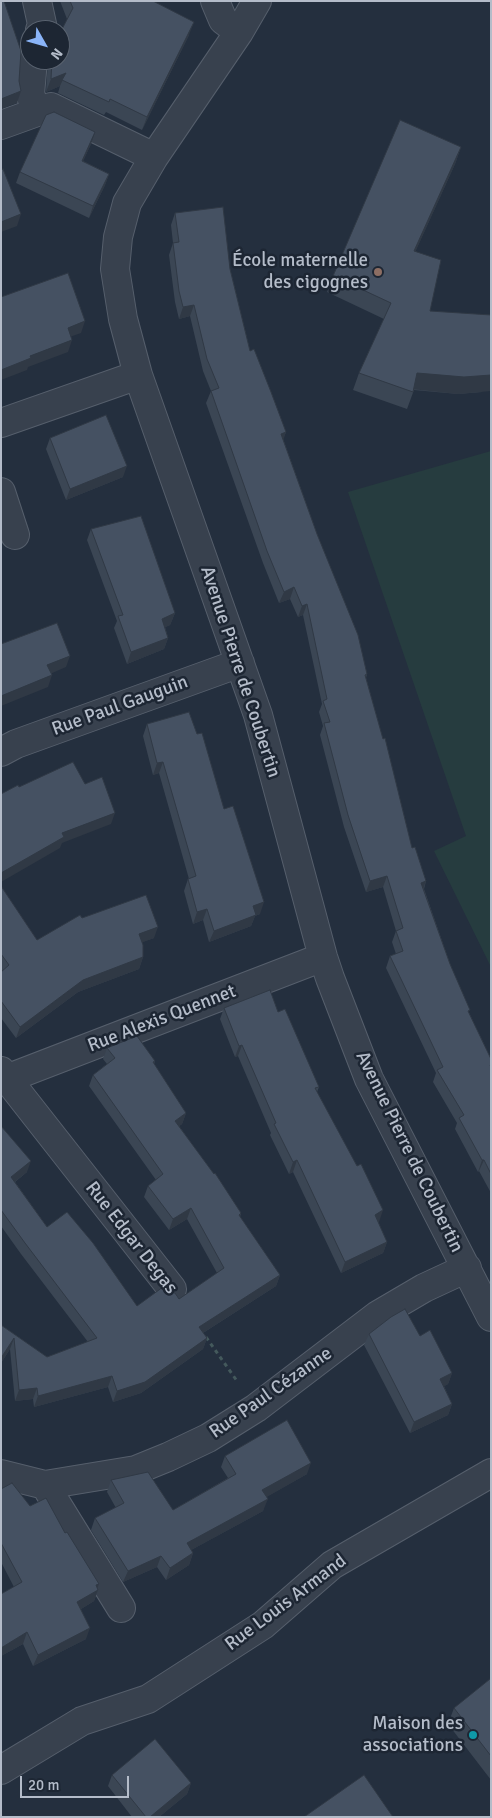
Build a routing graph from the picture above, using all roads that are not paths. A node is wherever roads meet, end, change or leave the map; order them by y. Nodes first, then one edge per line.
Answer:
1 (37, 1) edge
2 (215, 1) edge
3 (257, 1) edge
4 (41, 20) edge
5 (239, 32) junction
6 (32, 70) edge
7 (37, 112) junction
8 (1, 125) edge
9 (154, 157) junction
10 (138, 375) junction
11 (1, 423) edge
12 (1, 492) edge
13 (15, 535) dead end
14 (240, 663) junction
15 (1, 752) edge
16 (323, 957) junction
17 (3, 1077) edge
18 (467, 1268) junction
19 (172, 1289) dead end
20 (491, 1317) edge
21 (491, 1473) edge
22 (1, 1474) edge
23 (45, 1485) junction
24 (122, 1608) dead end
25 (1, 1770) edge

1 - 4 street
2 - 5 street
3 - 5 street, Avenue Pierre de Coubertin
5 - 9 street, Avenue Pierre de Coubertin
6 - 7 street
7 - 8 street
7 - 9 street
9 - 10 street, Avenue Pierre de Coubertin
10 - 11 street
10 - 14 street, Avenue Pierre de Coubertin
12 - 13 street
14 - 15 street, Rue Paul Gauguin
14 - 16 street, Avenue Pierre de Coubertin
16 - 17 street, Rue Alexis Quennet
16 - 18 street, Avenue Pierre de Coubertin
17 - 19 street, Rue Edgar Degas
18 - 20 street, Avenue Pierre de Coubertin
18 - 23 street, Rue Paul Cézanne
21 - 25 street, Rue Louis Armand
22 - 23 street, Rue Paul Cézanne
23 - 24 street

